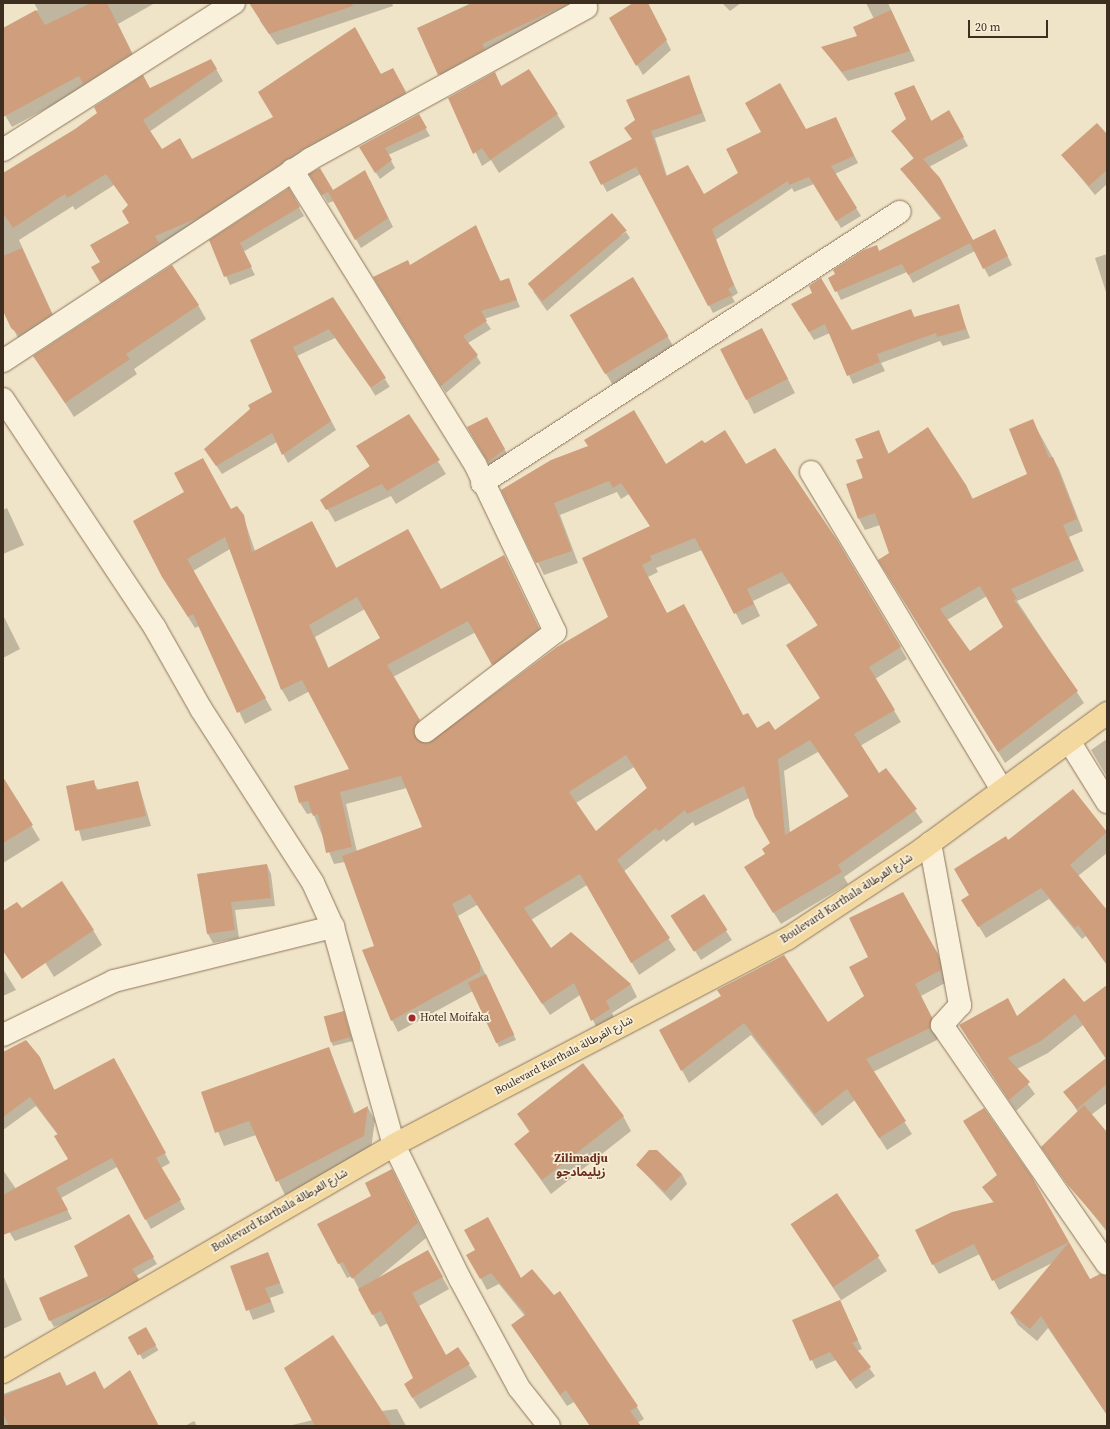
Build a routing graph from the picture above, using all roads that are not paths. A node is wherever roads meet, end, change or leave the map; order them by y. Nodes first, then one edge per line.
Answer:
1 (234, 3) edge
2 (586, 8) dead end
3 (3, 150) edge
4 (292, 170) junction
5 (900, 212) dead end
6 (3, 361) edge
7 (3, 399) edge
8 (810, 472) dead end
9 (482, 483) junction
10 (1107, 713) edge
11 (426, 731) dead end
12 (1069, 741) junction
13 (1002, 790) junction
14 (1107, 802) edge
15 (930, 843) junction
16 (333, 927) junction
17 (3, 1035) edge
18 (394, 1145) junction
19 (1107, 1264) edge
20 (3, 1372) edge
21 (549, 1426) edge

1 - 3 street
2 - 4 street
4 - 6 street
4 - 9 street
5 - 9 street
7 - 16 street
8 - 13 street
9 - 11 street
10 - 12 main road, Boulevard Karthala شارع القرطالة
12 - 13 main road, Boulevard Karthala شارع القرطالة
12 - 14 street
13 - 15 main road, Boulevard Karthala شارع القرطالة
15 - 18 main road, Boulevard Karthala شارع القرطالة
15 - 19 street
16 - 17 street
16 - 18 street
18 - 20 main road, Boulevard Karthala شارع القرطالة
18 - 21 street

